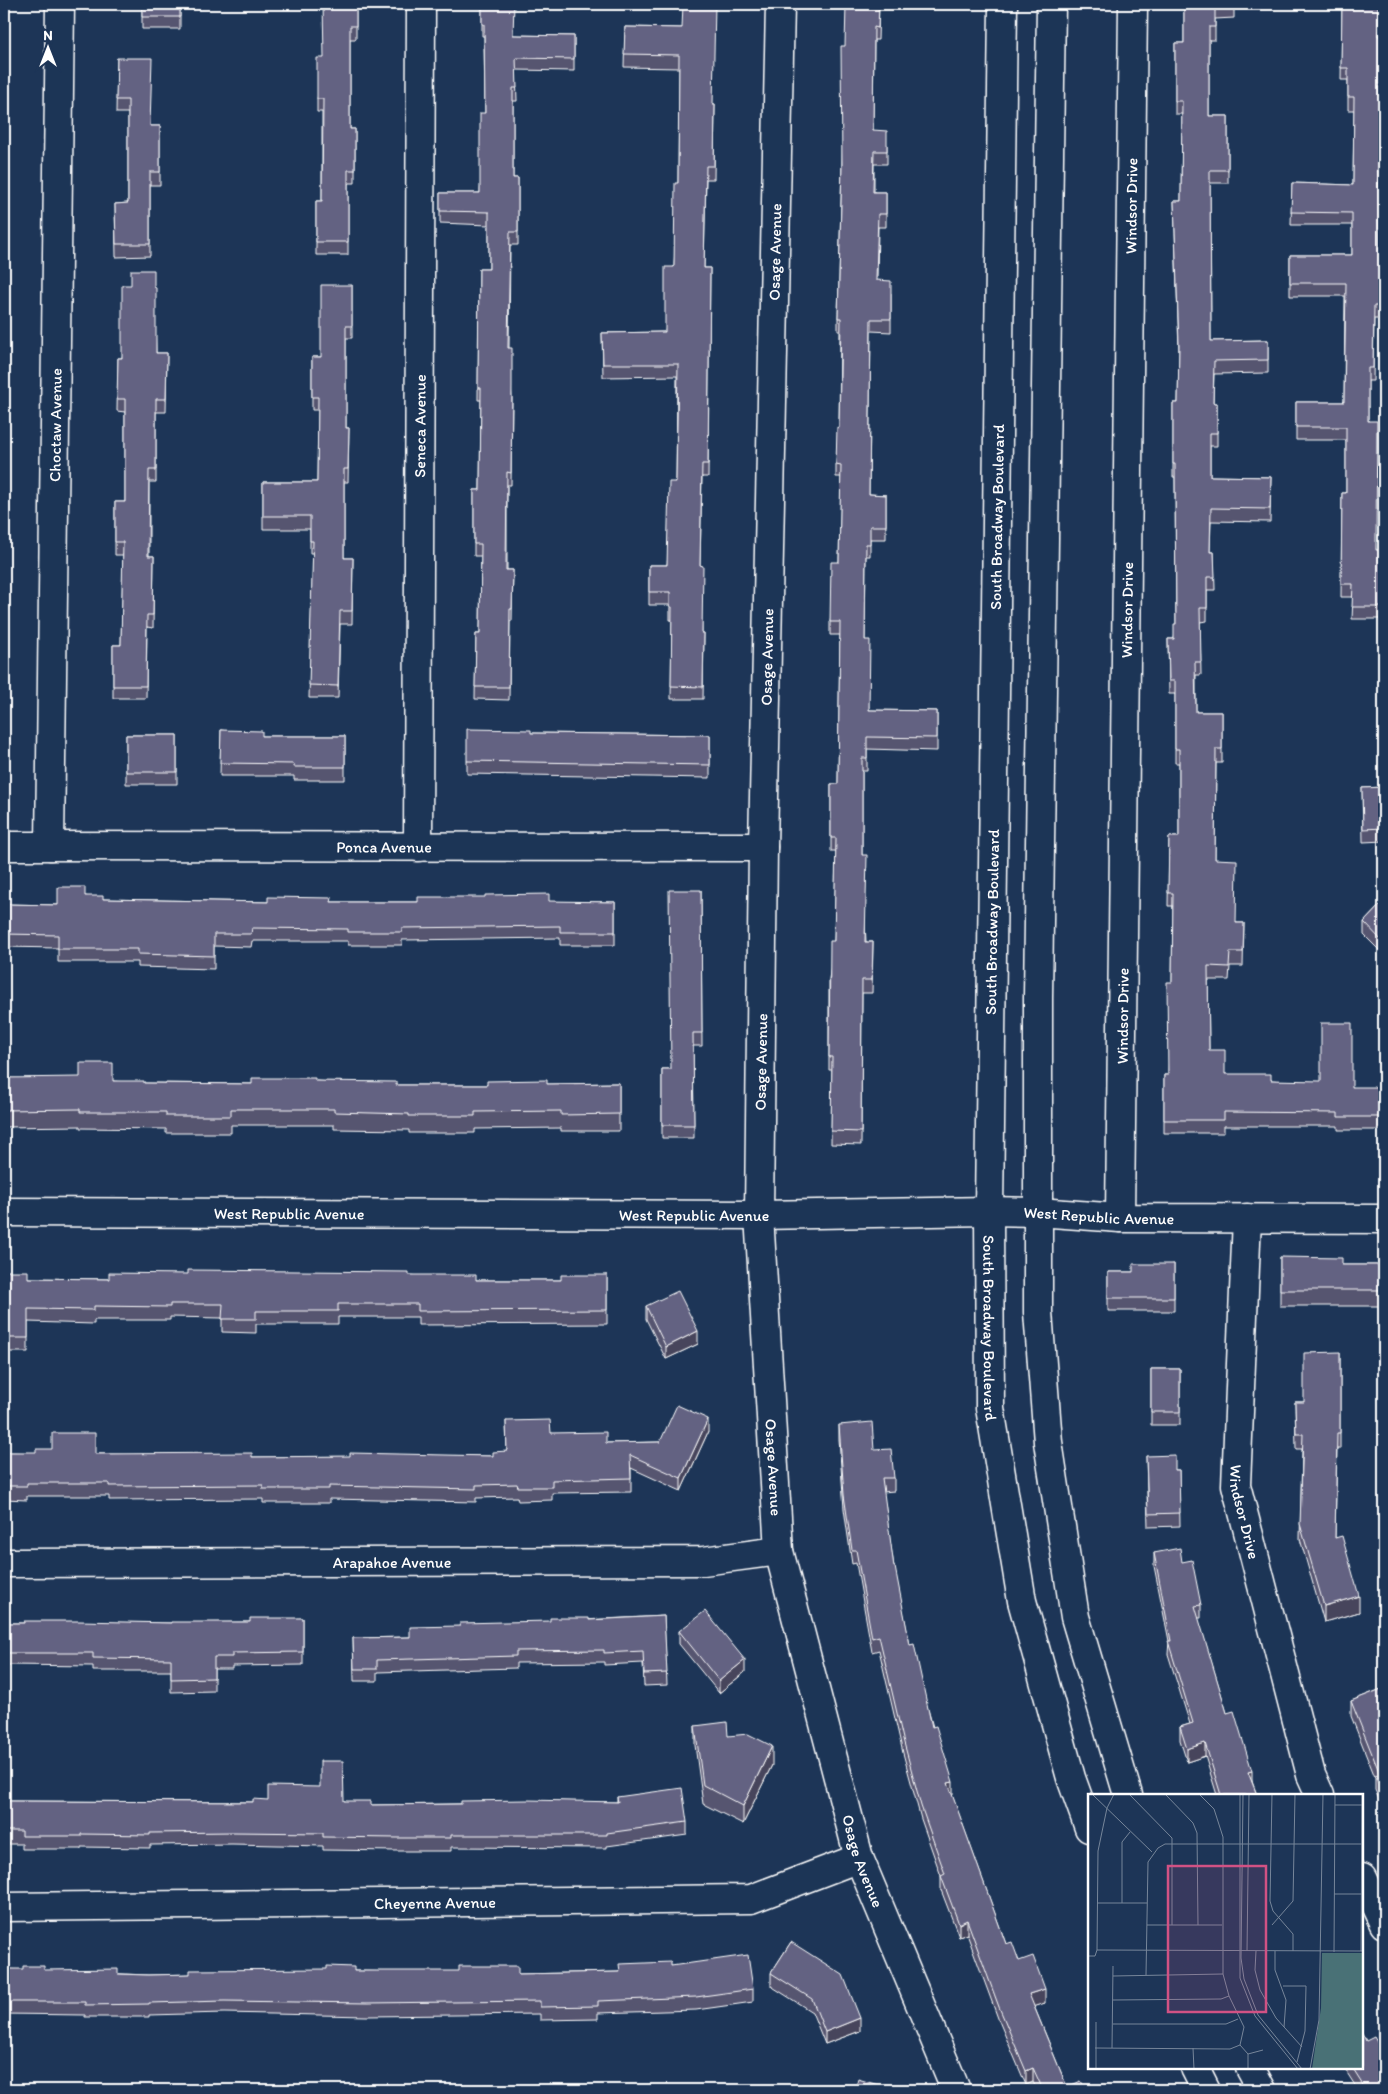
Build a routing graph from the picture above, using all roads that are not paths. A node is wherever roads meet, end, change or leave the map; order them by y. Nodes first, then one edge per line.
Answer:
1 (60, 4) edge
2 (421, 4) edge
3 (780, 4) edge
4 (1003, 4) edge
5 (1051, 4) edge
6 (1133, 4) edge
7 (4, 846) edge
8 (50, 846) junction
9 (418, 847) junction
10 (763, 847) junction
11 (989, 1211) junction
12 (4, 1212) edge
13 (1038, 1212) junction
14 (759, 1215) junction
15 (1120, 1218) junction
16 (1247, 1218) junction
17 (1384, 1219) edge
18 (779, 1551) junction
19 (4, 1563) edge
20 (1128, 1794) edge
21 (1320, 1794) edge
22 (1088, 1825) edge
23 (859, 1858) junction
24 (1363, 1880) edge
25 (4, 1907) edge
26 (1384, 1924) edge
27 (1195, 2069) edge
28 (1251, 2069) edge
29 (956, 2090) edge
30 (1206, 2090) edge
31 (1262, 2090) edge

1 - 8 street, Choctaw Avenue
2 - 9 street, Seneca Avenue
3 - 10 street, Osage Avenue
4 - 11 street, South Broadway Boulevard
5 - 13 street
6 - 15 street, Windsor Drive
7 - 8 street, Ponca Avenue
8 - 9 street, Ponca Avenue
9 - 10 street, Ponca Avenue
10 - 14 street, Osage Avenue
11 - 13 street, West Republic Avenue
11 - 14 street, West Republic Avenue
11 - 22 street, South Broadway Boulevard
12 - 14 street, West Republic Avenue
13 - 15 street, West Republic Avenue
13 - 20 street
14 - 18 street, Osage Avenue
15 - 16 street, West Republic Avenue
16 - 17 street, West Republic Avenue
16 - 21 street, Windsor Drive
18 - 19 street, Arapahoe Avenue
18 - 23 street, Osage Avenue
23 - 25 street, Cheyenne Avenue
23 - 29 street, Osage Avenue
24 - 26 street
27 - 30 street
28 - 31 street

